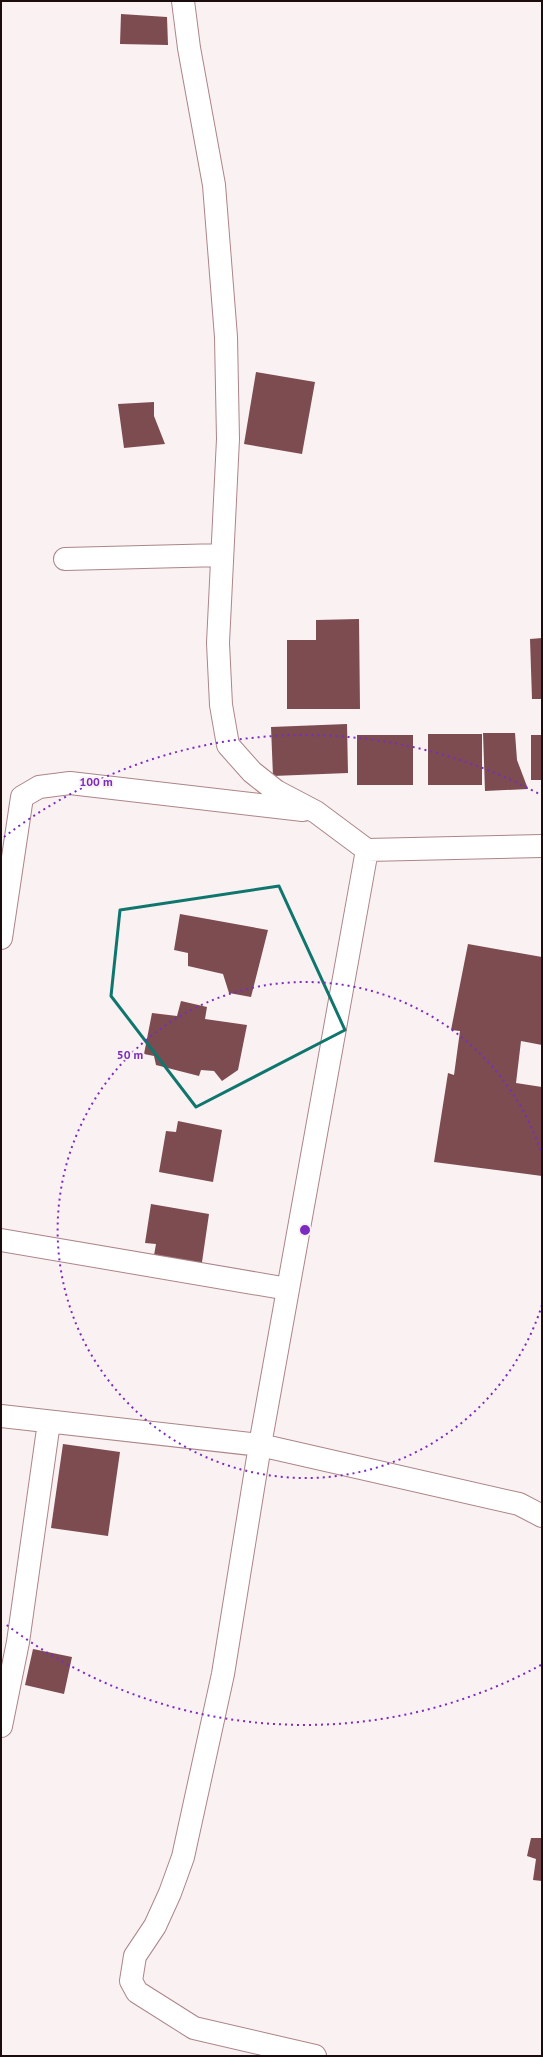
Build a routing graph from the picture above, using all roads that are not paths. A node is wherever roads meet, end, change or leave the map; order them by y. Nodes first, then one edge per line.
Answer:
1 (183, 1) edge
2 (222, 555) junction
3 (65, 559) dead end
4 (316, 812) junction
5 (542, 846) edge
6 (367, 850) junction
7 (1, 938) edge
8 (1, 1240) edge
9 (288, 1289) junction
10 (1, 1416) edge
11 (48, 1422) junction
12 (260, 1445) junction
13 (542, 1516) edge
14 (1, 1726) edge
15 (315, 2056) edge

1 - 2 street
2 - 3 street
2 - 4 street
4 - 6 street
4 - 7 street
5 - 6 street
6 - 9 street
8 - 9 street
9 - 12 street
10 - 11 street
11 - 12 street
11 - 14 street
12 - 13 street
12 - 15 street

